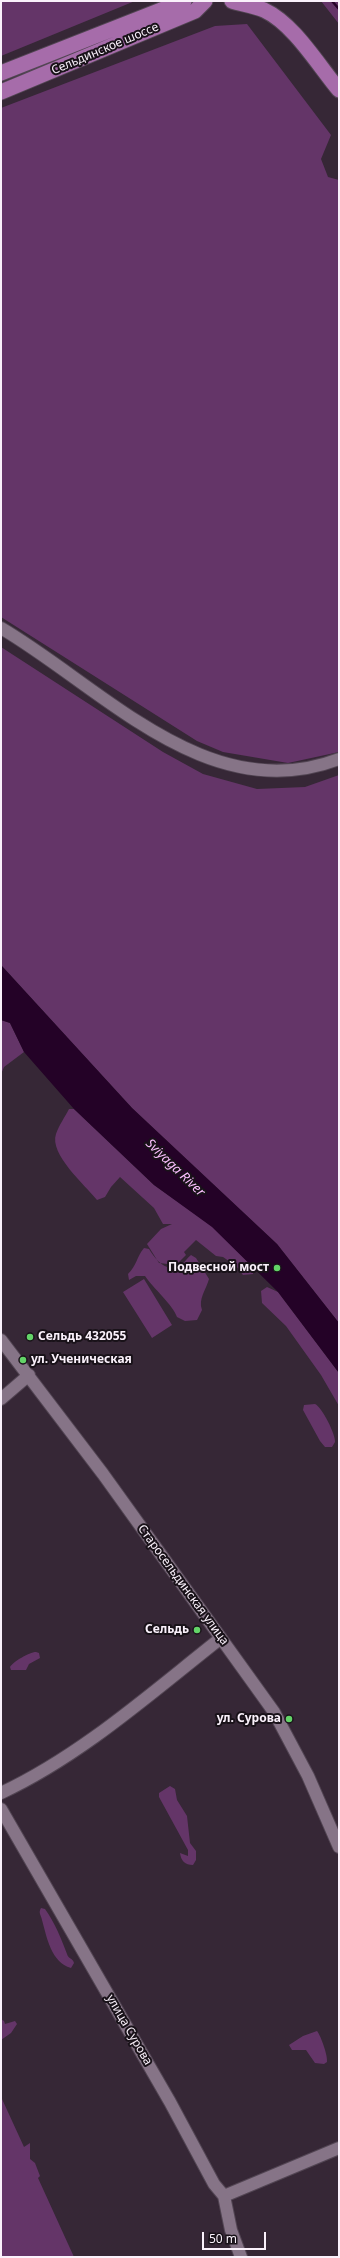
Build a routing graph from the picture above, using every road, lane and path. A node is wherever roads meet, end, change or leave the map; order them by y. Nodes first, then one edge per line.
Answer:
1 (184, 1) edge
2 (202, 1) edge
3 (205, 1) edge
4 (215, 1) edge
5 (232, 1) edge
6 (1, 73) edge
7 (339, 90) edge
8 (1, 92) edge
9 (1, 628) edge
10 (339, 759) edge
11 (1, 1340) edge
12 (28, 1375) junction
13 (1, 1399) edge
14 (221, 1638) junction
15 (1, 1793) edge
16 (1, 1810) edge
17 (339, 1847) edge
18 (339, 2148) edge
19 (224, 2196) junction
20 (241, 2257) edge

1 - 6 main road, Сельдинское шоссе
2 - 3 main road
3 - 4 main road
3 - 8 main road, Сельдинское шоссе
5 - 7 main road
9 - 10 street
11 - 12 street, Старосельдинская улица
12 - 13 street
12 - 14 street, Старосельдинская улица
14 - 15 street
14 - 17 street, Старосельдинская улица
16 - 19 street, улица Сурова
18 - 19 street
19 - 20 street, улица Сурова

